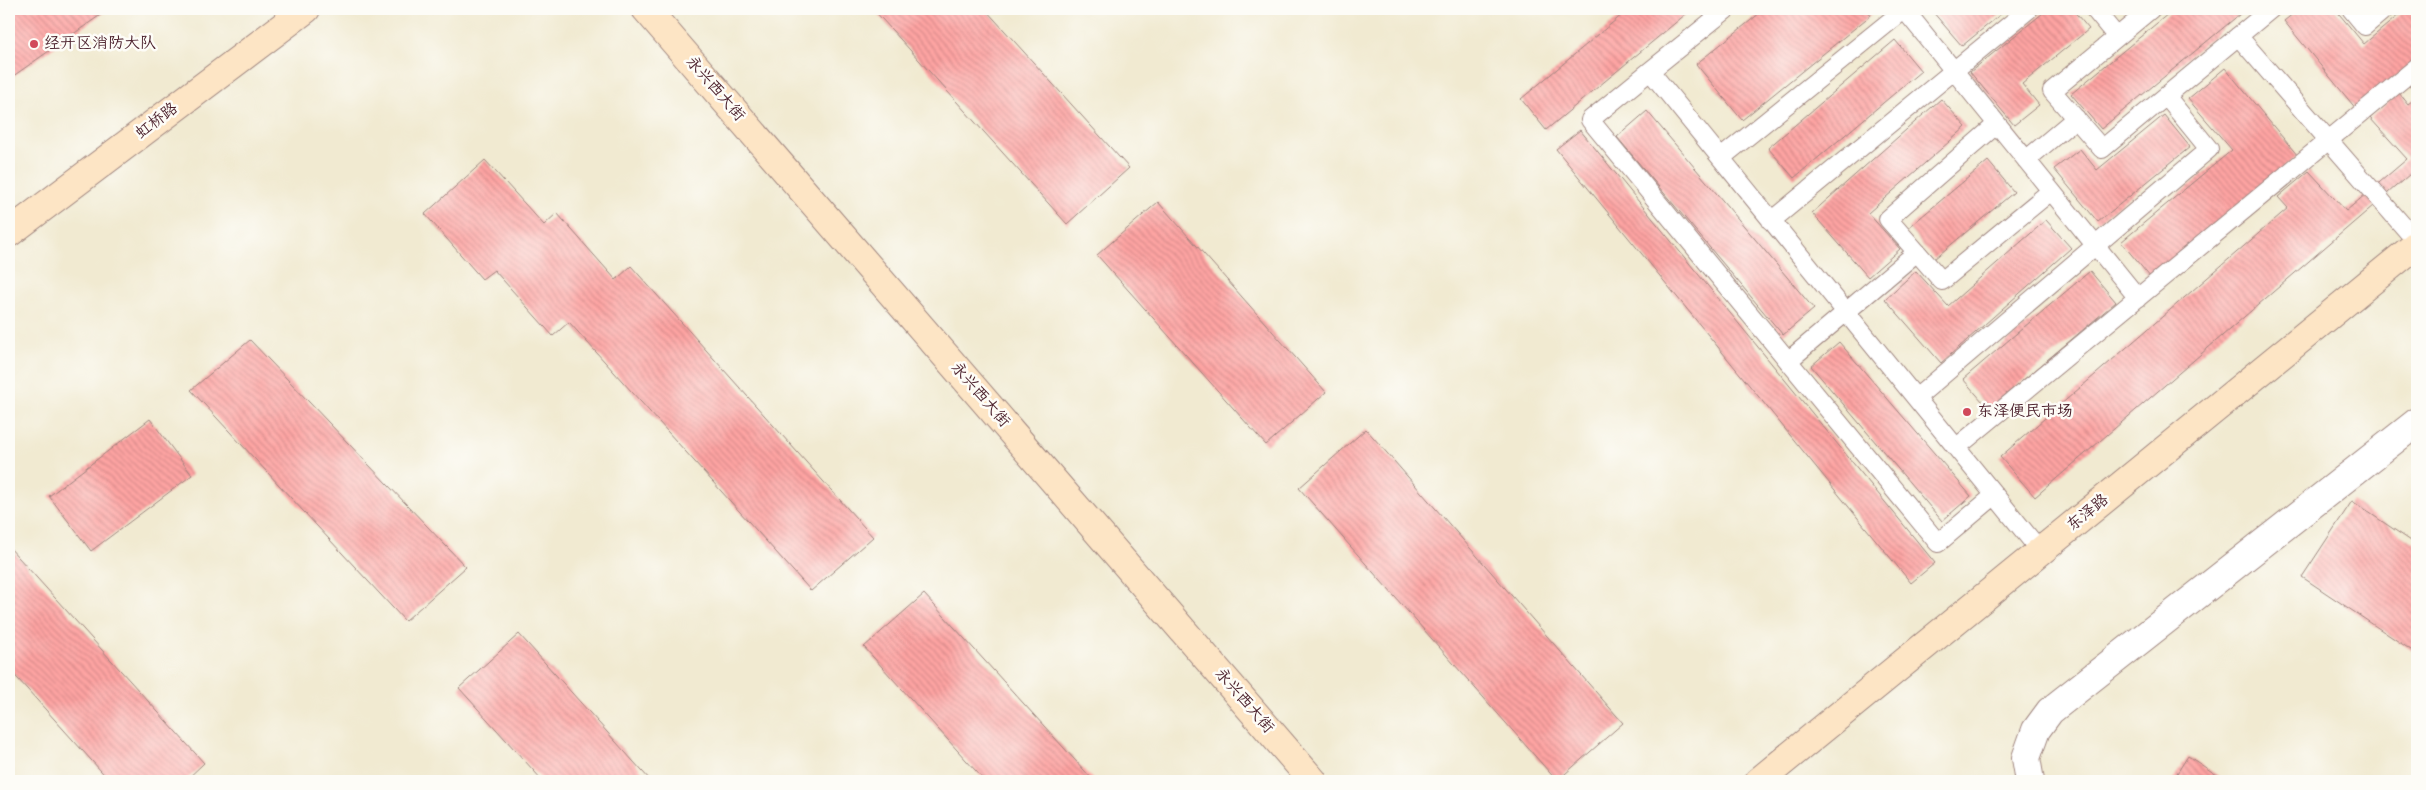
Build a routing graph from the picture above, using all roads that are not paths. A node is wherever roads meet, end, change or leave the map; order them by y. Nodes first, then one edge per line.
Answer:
1 (306, 9) edge
2 (646, 9) edge
3 (1727, 9) edge
4 (1905, 9) edge
5 (2029, 9) edge
6 (2094, 9) edge
7 (2151, 9) edge
8 (2271, 9) edge
9 (2351, 9) edge
10 (2385, 9) edge
11 (2238, 36) junction
12 (2117, 37) junction
13 (2417, 67) edge
14 (1954, 70) junction
15 (1650, 71) junction
16 (2166, 96) junction
17 (2076, 118) junction
18 (1997, 124) junction
19 (2329, 140) junction
20 (1721, 158) junction
21 (2026, 160) junction
22 (2051, 191) junction
23 (1771, 221) junction
24 (9, 233) edge
25 (2417, 243) edge
26 (2095, 245) junction
27 (1917, 252) junction
28 (2138, 298) junction
29 (1846, 312) junction
30 (1788, 361) junction
31 (1916, 398) junction
32 (2417, 422) edge
33 (1956, 448) junction
34 (1995, 495) junction
35 (2041, 552) junction
36 (1314, 781) edge
37 (1759, 781) edge
38 (2030, 781) edge

1 - 24 main road, 虹桥路
2 - 36 main road, 永兴西大街
3 - 15 lane
4 - 14 lane
4 - 20 lane
5 - 14 lane
6 - 12 lane
7 - 12 lane
8 - 11 lane
9 - 10 lane
11 - 16 lane
11 - 19 lane
12 - 17 lane
13 - 19 lane
14 - 18 lane
14 - 23 lane
15 - 20 lane
15 - 30 lane
16 - 17 lane
16 - 26 lane
17 - 21 lane
18 - 21 lane
18 - 27 lane
19 - 25 lane
19 - 28 lane
20 - 23 lane
21 - 22 lane
22 - 26 lane
22 - 27 lane
23 - 29 lane
25 - 35 main road, 东泽路
26 - 28 lane
26 - 31 lane
27 - 29 lane
28 - 33 lane
29 - 30 lane
29 - 31 lane
30 - 34 lane
31 - 33 lane
32 - 38 street
33 - 34 lane
34 - 35 lane
35 - 37 main road, 东泽路

